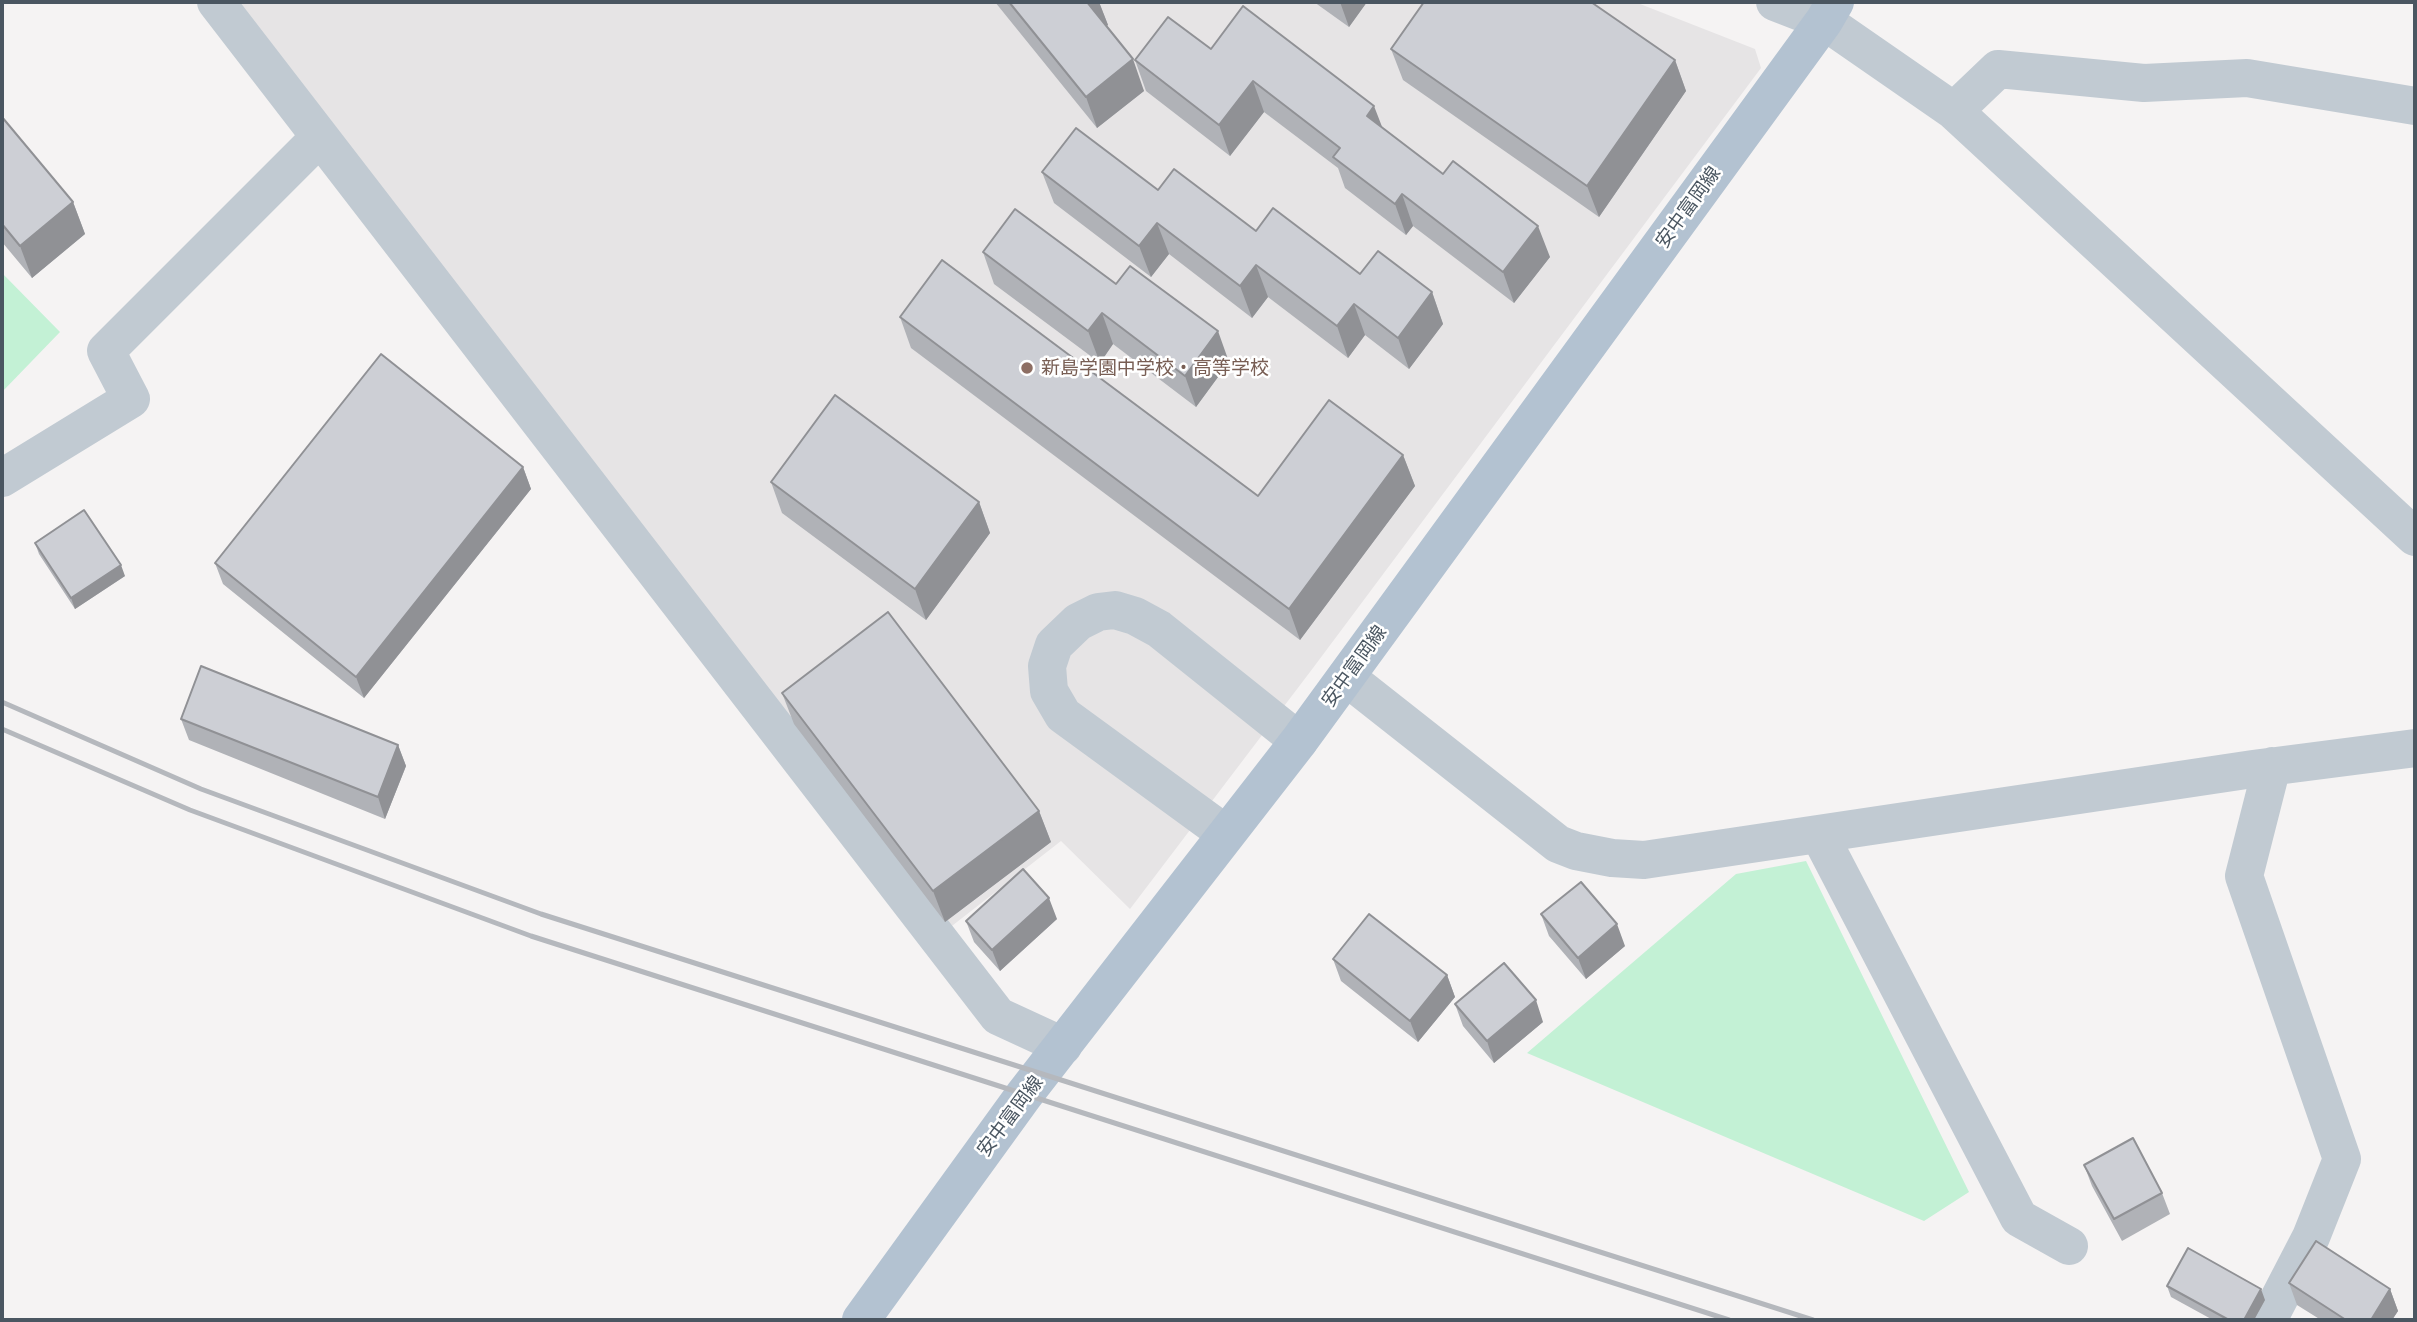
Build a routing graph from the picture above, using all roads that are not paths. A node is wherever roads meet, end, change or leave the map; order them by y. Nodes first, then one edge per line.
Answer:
1 (216, 2) edge
2 (1775, 2) edge
3 (1829, 11) edge
4 (2415, 106) edge
5 (1954, 111) junction
6 (320, 137) junction
7 (2, 478) edge
8 (2415, 537) edge
9 (1346, 677) junction
10 (1299, 741) junction
11 (2415, 748) edge
12 (2272, 766) junction
13 (1226, 834) junction
14 (1819, 834) junction
15 (1063, 1046) junction
16 (2069, 1246) dead end
17 (861, 1320) edge
18 (2268, 1320) edge

1 - 6 street
2 - 3 street
3 - 5 street
3 - 9 main road, 安中富岡線
4 - 5 street
5 - 8 street
6 - 7 street
6 - 15 street
9 - 10 main road, 安中富岡線
9 - 14 street
10 - 13 main road, 安中富岡線
10 - 13 street
11 - 12 street
12 - 14 street
12 - 18 street
13 - 15 main road, 安中富岡線
14 - 16 street
15 - 17 main road, 安中富岡線

